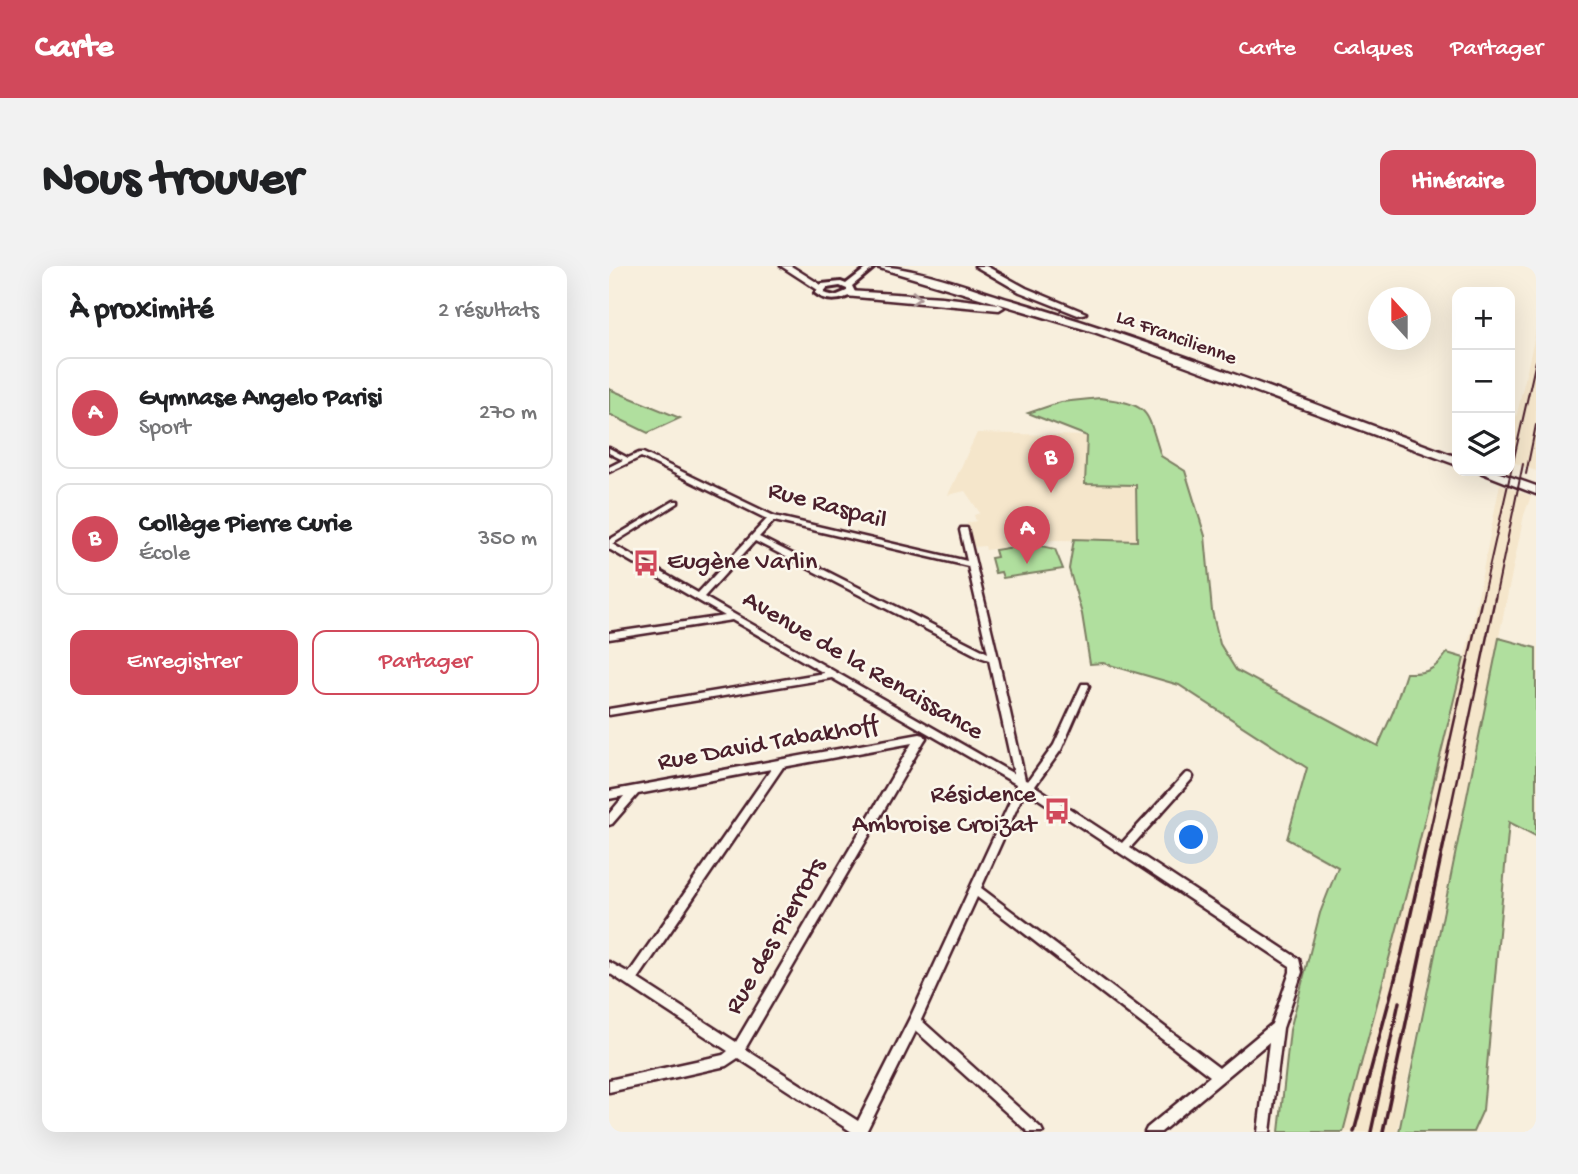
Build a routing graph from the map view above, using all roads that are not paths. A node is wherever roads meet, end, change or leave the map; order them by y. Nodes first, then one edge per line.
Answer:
1 (785, 266) edge
2 (875, 266) edge
3 (901, 266) edge
4 (979, 266) edge
5 (865, 272) junction
6 (838, 284) junction
7 (821, 288) junction
8 (848, 290) junction
9 (1127, 333) junction
10 (1153, 351) junction
11 (609, 450) edge
12 (1452, 450) edge
13 (641, 454) joint
14 (1452, 459) edge
15 (627, 460) junction
16 (609, 470) edge
17 (1515, 474) edge
18 (1497, 476) edge
19 (1536, 481) edge
20 (1536, 490) edge
21 (676, 502) dead end
22 (772, 518) junction
23 (964, 530) dead end
24 (753, 537) junction
25 (609, 545) edge
26 (971, 564) junction
27 (699, 597) junction
28 (731, 618) junction
29 (609, 636) edge
30 (994, 658) junction
31 (832, 675) junction
32 (1085, 687) dead end
33 (609, 712) edge
34 (933, 732) junction
35 (920, 738) junction
36 (780, 764) junction
37 (1188, 777) dead end
38 (1025, 784) junction
39 (635, 790) junction
40 (609, 795) edge
41 (609, 821) edge
42 (1123, 849) junction
43 (974, 889) junction
44 (609, 967) edge
45 (631, 980) junction
46 (914, 1022) junction
47 (1277, 1028) junction
48 (738, 1050) junction
49 (1219, 1074) junction
50 (609, 1086) edge
51 (860, 1131) edge
52 (1037, 1132) edge
53 (1151, 1132) edge
54 (1264, 1132) edge

1 - 7 highway
2 - 5 street
2 - 10 highway, La Francilienne
3 - 9 highway, La Francilienne
4 - 9 highway
5 - 6 street
5 - 8 street
6 - 7 street
6 - 8 street
7 - 8 street
8 -> 10 highway
9 - 12 highway, La Francilienne
10 - 14 highway, La Francilienne
11 - 15 street
13 - 15 street
13 - 22 street, Rue Raspail
15 - 16 street
17 - 19 highway
18 - 20 highway
21 - 25 street
22 - 24 street
22 - 26 street, Rue Raspail
23 - 26 street
24 - 27 street
24 - 30 street
25 - 27 street, Avenue de la Renaissance
26 - 30 street
27 - 28 street, Avenue de la Renaissance
28 - 29 street
28 - 31 street, Avenue de la Renaissance
30 - 38 street
31 - 33 street
31 - 34 street, Avenue de la Renaissance
32 - 38 street
34 - 35 street, Rue David Tabakhoff
34 - 38 street, Avenue de la Renaissance
35 - 36 street, Rue David Tabakhoff
35 - 48 street, Rue des Pierrots
36 - 39 street, Rue David Tabakhoff
36 - 45 street
37 - 42 street
38 - 42 street, Avenue de la Renaissance
38 - 43 street
39 - 40 street, Rue David Tabakhoff
39 - 41 street
42 - 47 street, Avenue de la Renaissance
43 - 46 street
43 - 49 street
44 - 45 street
45 - 48 street
46 - 51 street
46 - 52 street
47 - 49 street
47 - 54 street
48 - 50 street
48 - 51 street
49 - 53 street

